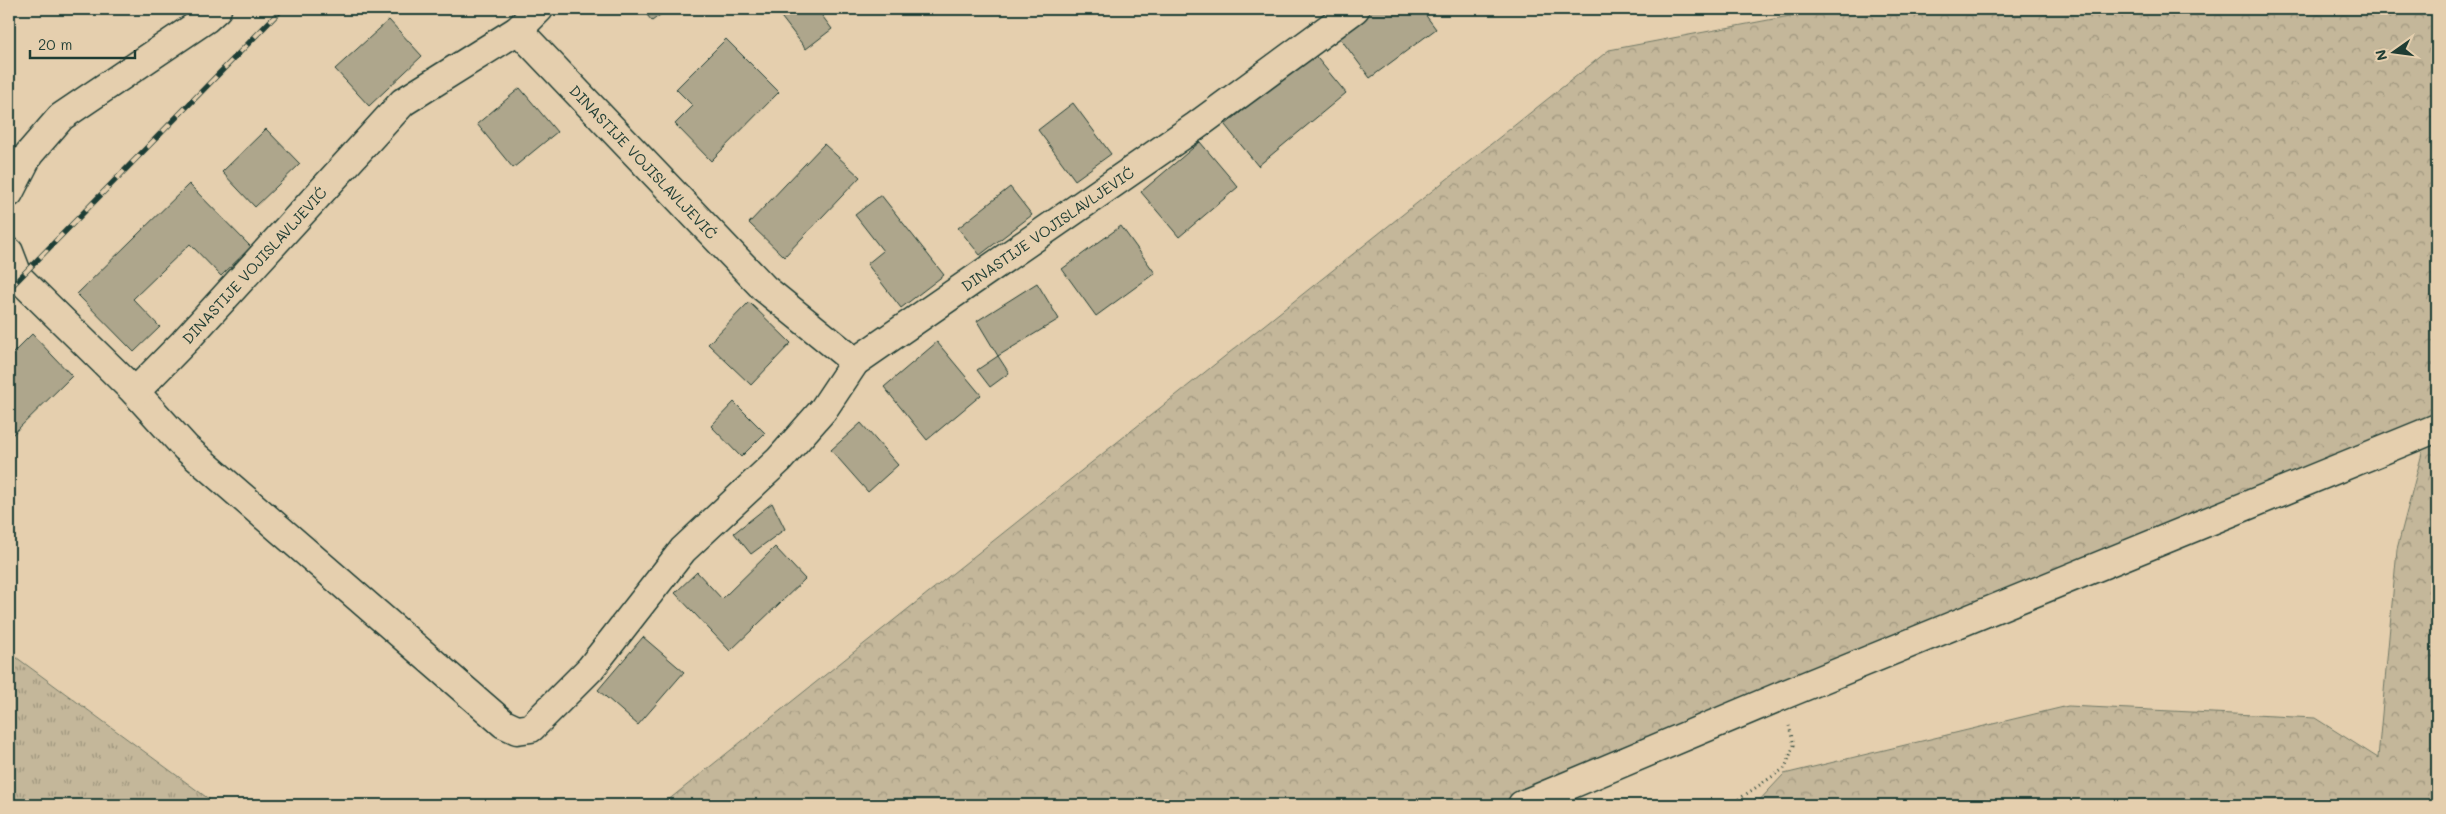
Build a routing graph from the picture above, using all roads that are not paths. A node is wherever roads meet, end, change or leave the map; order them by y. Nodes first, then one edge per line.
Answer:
1 (217, 9) edge
2 (539, 9) edge
3 (1355, 9) edge
4 (518, 30) junction
5 (9, 193) edge
6 (9, 252) edge
7 (855, 362) junction
8 (136, 392) junction
9 (2437, 428) edge
10 (1522, 805) edge

1 - 5 street
2 - 4 street
3 - 7 street, DINASTIJE VOJISLAVLJEVIĆ
4 - 7 street, DINASTIJE VOJISLAVLJEVIĆ
4 - 8 street, DINASTIJE VOJISLAVLJEVIĆ
6 - 8 street
7 - 8 street
9 - 10 street

